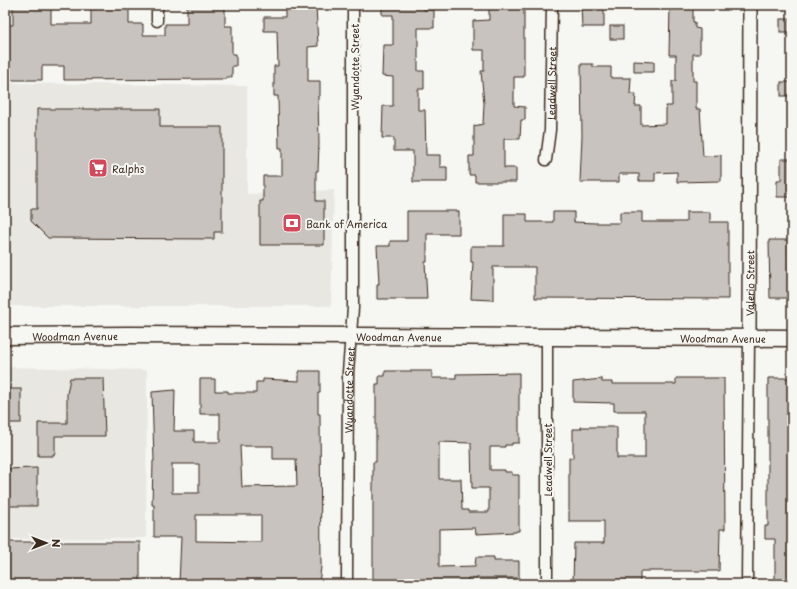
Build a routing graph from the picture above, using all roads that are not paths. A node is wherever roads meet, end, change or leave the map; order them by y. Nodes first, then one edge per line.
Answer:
1 (157, 5) edge
2 (354, 5) edge
3 (552, 5) edge
4 (750, 5) edge
5 (157, 21) dead end
6 (546, 160) dead end
7 (5, 336) edge
8 (351, 336) junction
9 (547, 337) junction
10 (749, 338) junction
11 (792, 338) edge
12 (347, 584) edge
13 (547, 584) edge
14 (746, 584) edge

1 - 5 street
2 - 8 street, Wyandotte Street
3 - 6 street, Leadwell Street
4 - 10 street, Valerio Street
7 - 8 main road, Woodman Avenue
8 - 9 main road, Woodman Avenue
8 - 12 street, Wyandotte Street
9 - 10 main road, Woodman Avenue
9 - 13 street, Leadwell Street
10 - 11 main road, Woodman Avenue
10 - 14 street, Valerio Street

